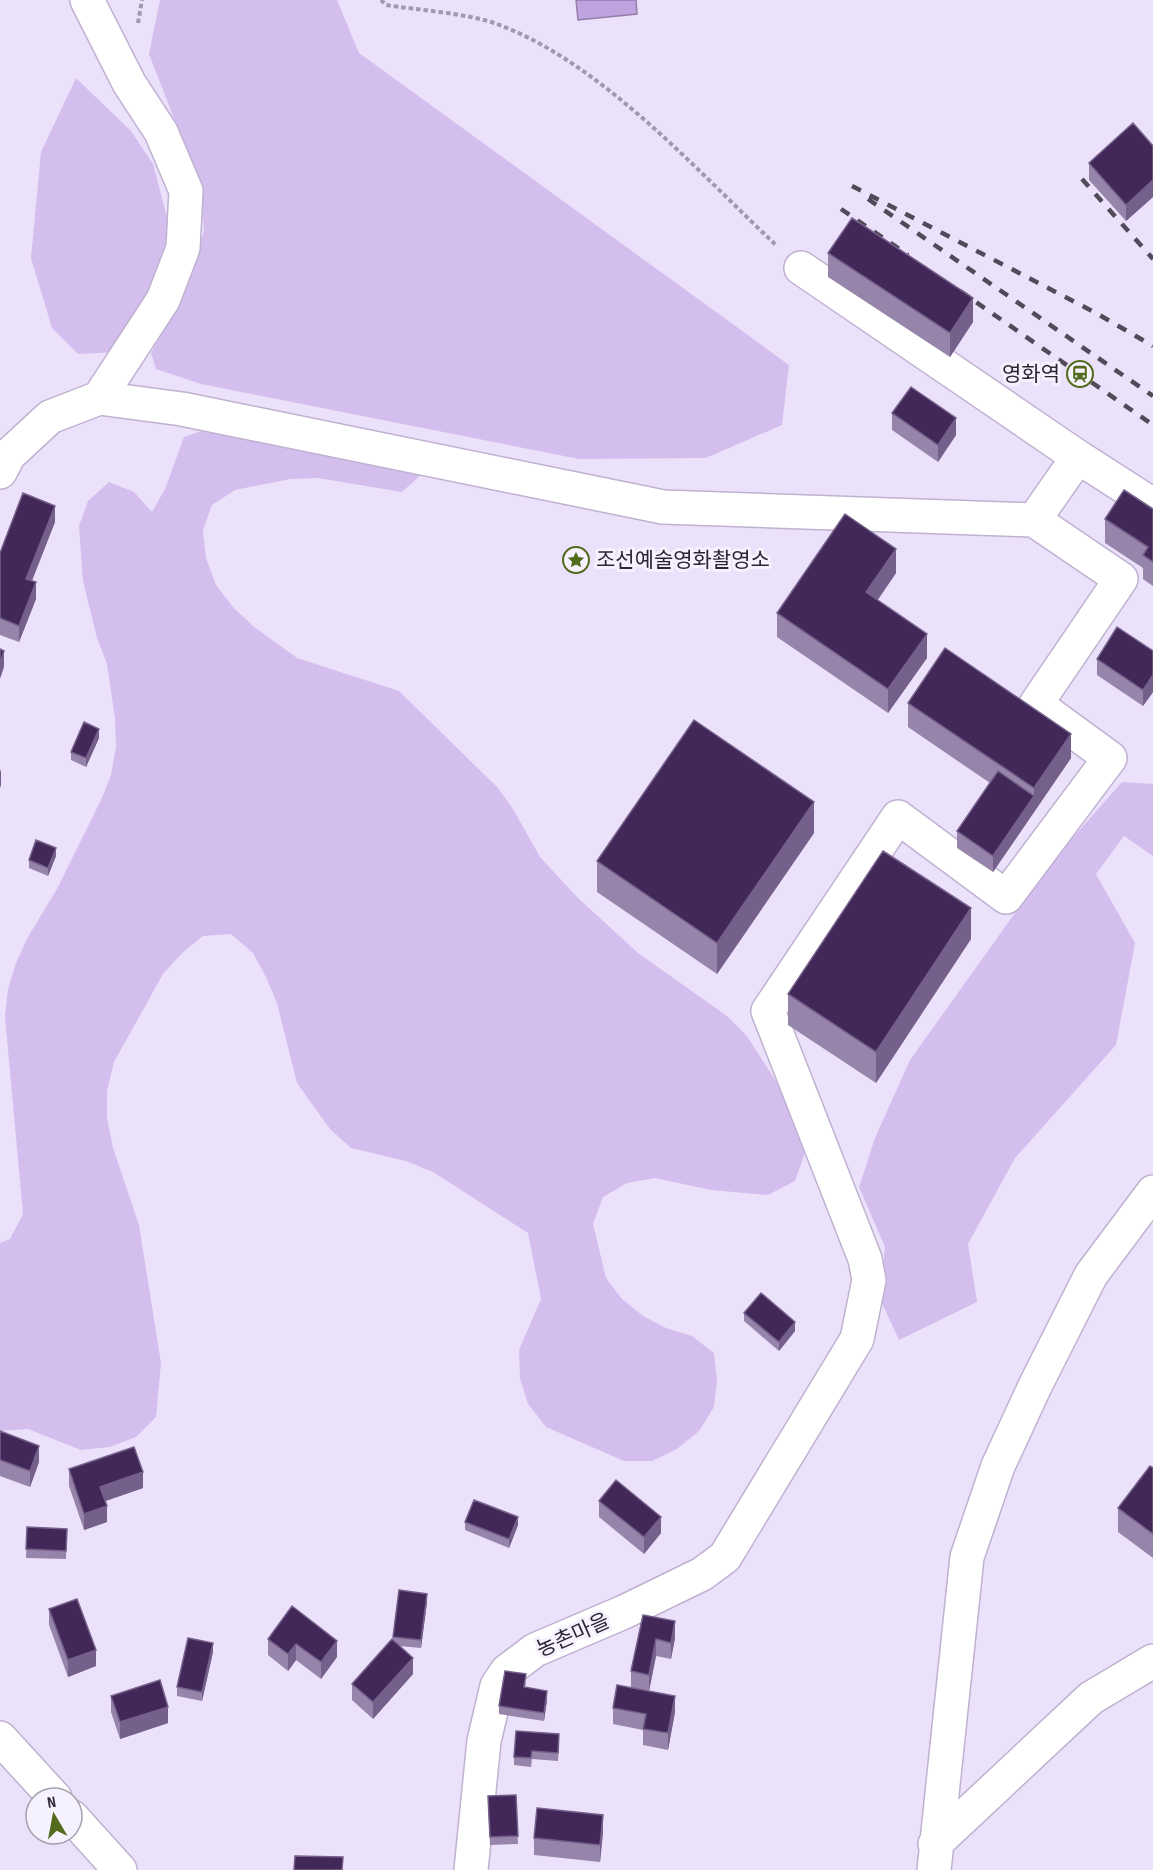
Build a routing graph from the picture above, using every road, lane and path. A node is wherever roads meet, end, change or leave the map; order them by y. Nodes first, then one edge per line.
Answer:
1 (87, 0) edge
2 (381, 0) edge
3 (801, 268) joint
4 (99, 398) junction
5 (1078, 457) junction
6 (0, 471) edge
7 (1153, 505) edge
8 (1034, 520) junction
9 (1153, 1192) edge
10 (1153, 1661) edge
11 (0, 1738) edge
12 (44, 1786) edge
13 (84, 1830) edge
14 (935, 1857) edge
15 (120, 1870) edge
16 (471, 1870) edge

1 - 4 street
2 - 3 path
3 - 5 street
4 - 6 street
4 - 8 street
5 - 7 street
5 - 8 street
8 - 16 street, 농촌마을
9 - 14 street
10 - 14 street
11 - 12 street
13 - 15 street

